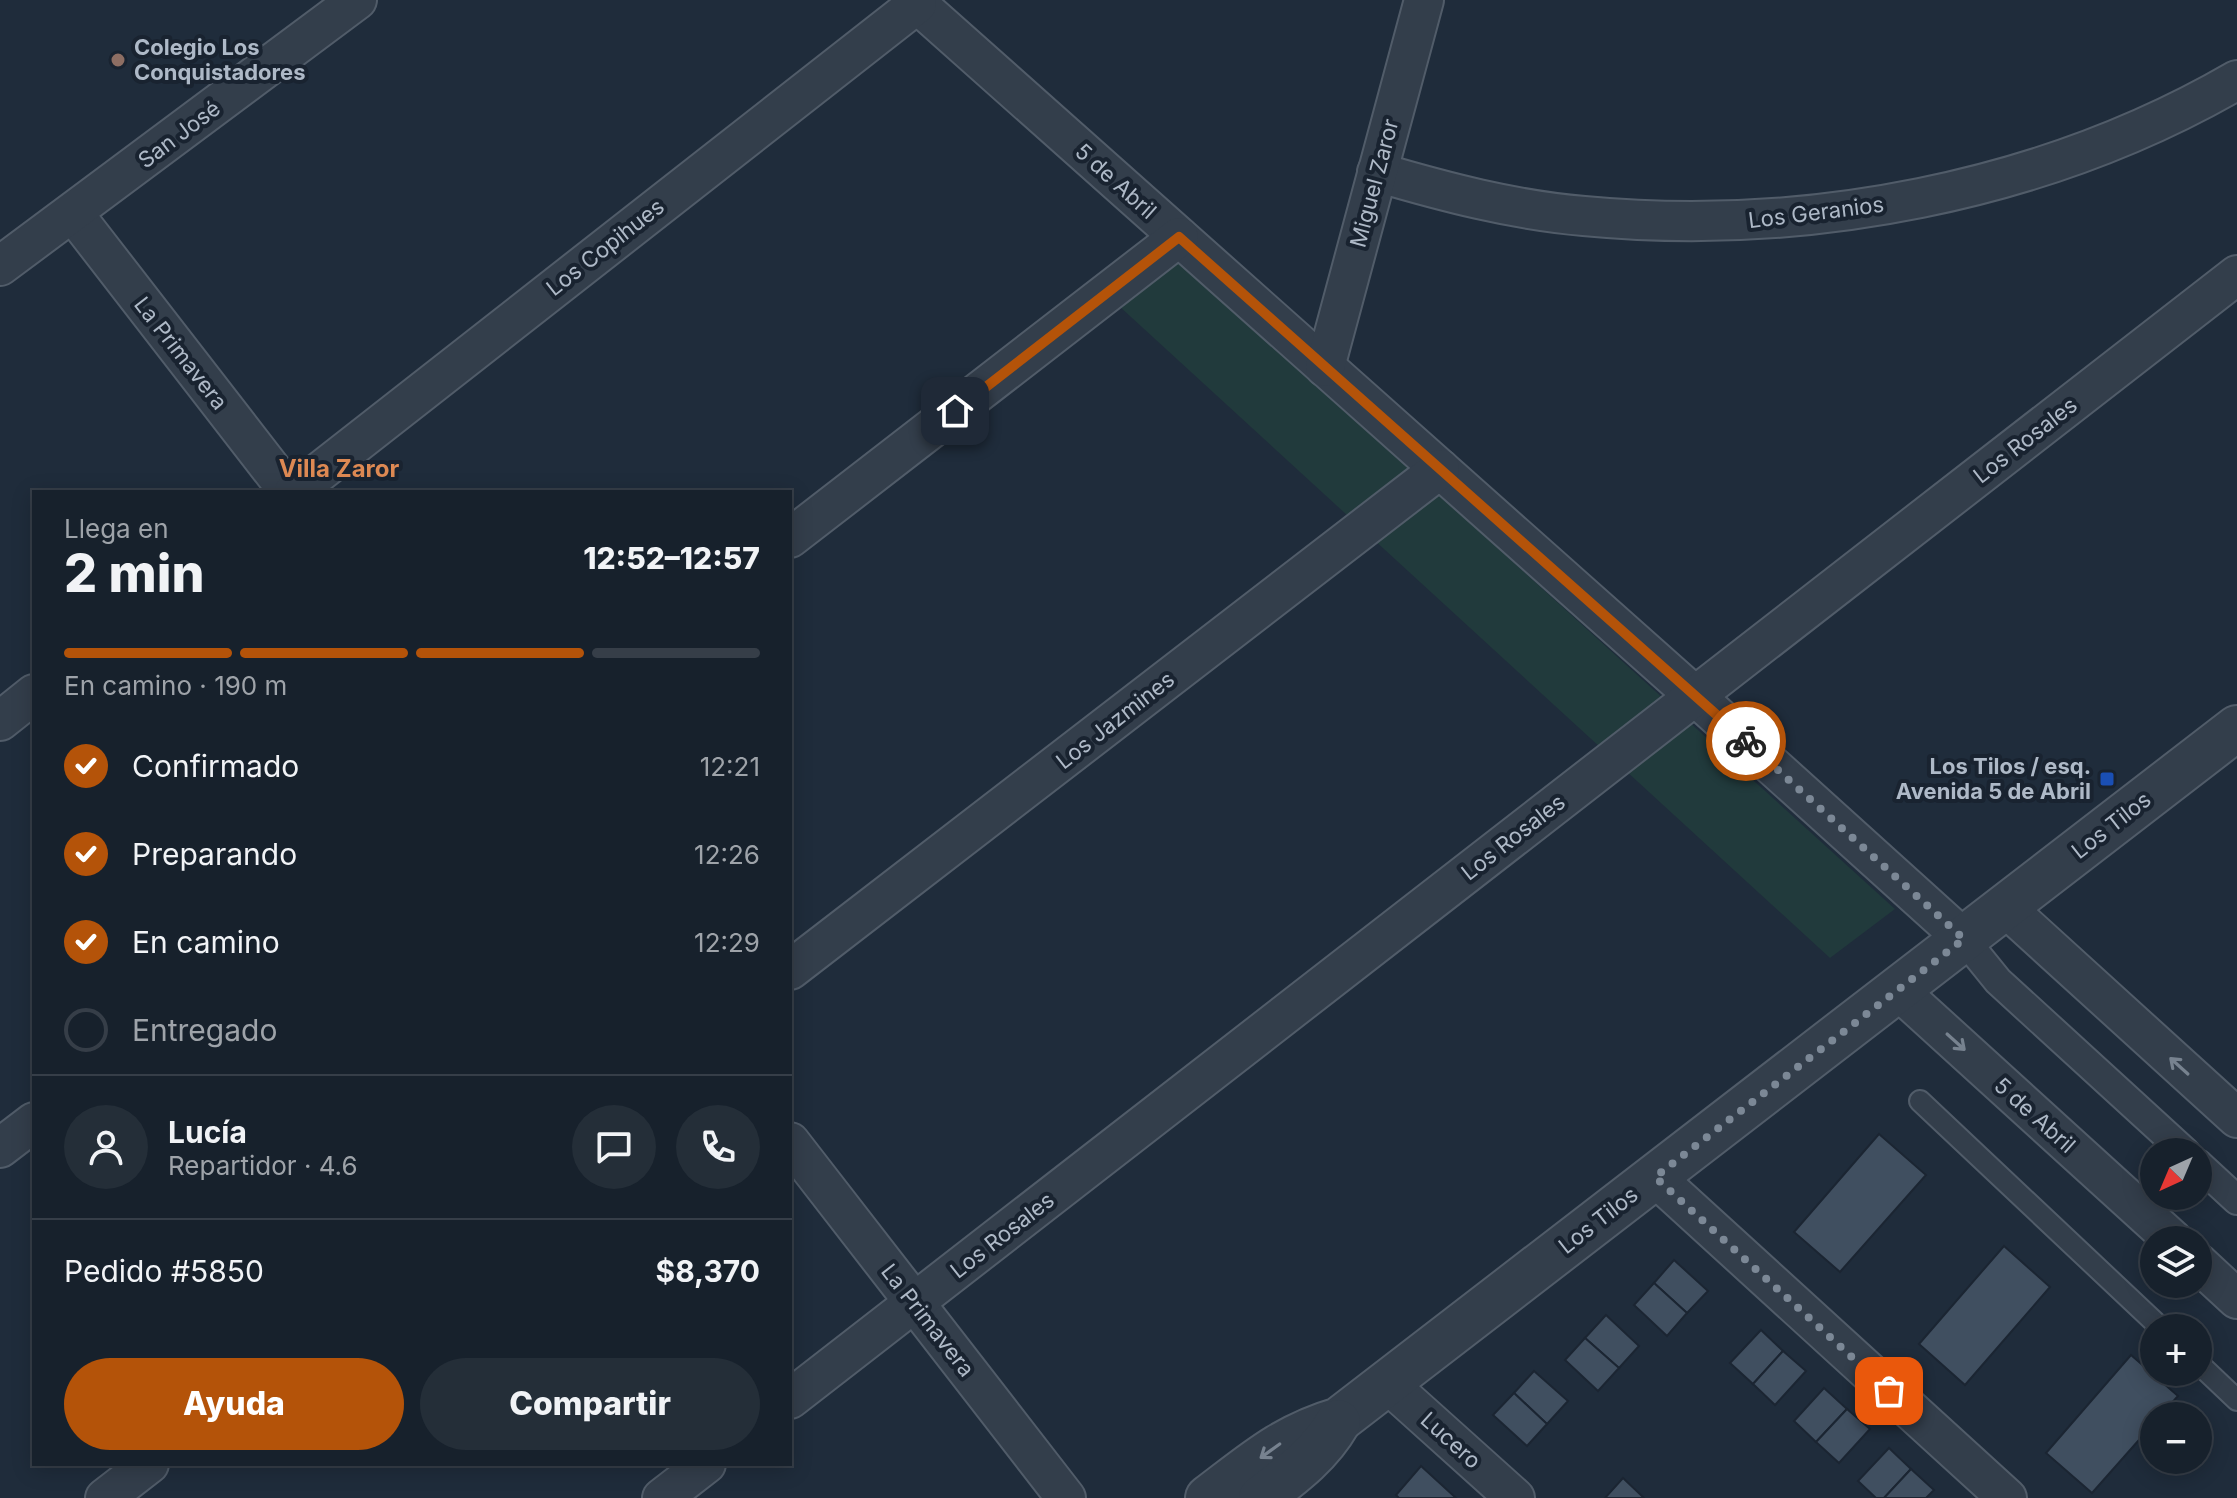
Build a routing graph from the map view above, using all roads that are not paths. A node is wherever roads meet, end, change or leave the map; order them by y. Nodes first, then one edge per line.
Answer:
1 (1424, 0) edge
2 (915, 2) edge
3 (333, 7) edge
4 (2237, 80) edge
5 (1377, 172) junction
6 (73, 213) junction
7 (1179, 237) junction
8 (0, 265) edge
9 (2237, 275) edge
10 (1325, 367) junction
11 (1440, 469) junction
12 (289, 490) edge
13 (294, 490) edge
14 (792, 536) edge
15 (32, 696) edge
16 (1695, 696) junction
17 (0, 721) edge
18 (2237, 728) edge
19 (2005, 907) junction
20 (1964, 939) junction
21 (792, 968) edge
22 (1898, 990) junction
23 (1920, 1101) dead end
24 (2237, 1118) edge
25 (32, 1124) edge
26 (2170, 1138) edge
27 (792, 1145) edge
28 (0, 1148) edge
29 (1655, 1177) junction
30 (2212, 1177) edge
31 (2237, 1200) edge
32 (2158, 1226) edge
33 (2212, 1276) edge
34 (2237, 1299) edge
35 (915, 1302) junction
36 (2146, 1314) edge
37 (2212, 1376) edge
38 (1387, 1383) junction
39 (792, 1397) edge
40 (2237, 1400) edge
41 (1339, 1420) junction
42 (146, 1466) edge
43 (703, 1466) edge
44 (105, 1498) edge
45 (662, 1498) edge
46 (1066, 1498) edge
47 (1208, 1498) edge
48 (1261, 1498) edge
49 (1515, 1498) edge
50 (2007, 1498) edge

1 - 5 street, Miguel Zaror
2 - 7 street, 5 de Abril
2 - 13 street, Los Copihues
3 - 6 street, San José
4 - 5 street, Los Geranios
5 - 10 street, Miguel Zaror
6 - 8 street, San José
6 - 12 street, La Primavera
7 - 10 street, 5 de Abril
7 - 14 street
9 - 16 street, Los Rosales
10 - 11 street, 5 de Abril
11 - 16 street, 5 de Abril
11 - 21 street, Los Jazmines
15 - 17 street
16 - 20 street, 5 de Abril
16 - 35 street, Los Rosales
18 - 19 street, Los Tilos
19 - 20 street, Los Tilos
24 -> 19 street
20 - 22 street, Los Tilos
20 - 26 street
22 - 29 street, Los Tilos
22 -> 32 street, 5 de Abril
23 - 36 lane
25 - 28 street
27 - 35 street, La Primavera
29 - 38 street, Los Tilos
29 - 50 street
30 - 31 street
33 - 34 street
35 - 39 street, Los Rosales
35 - 46 street, La Primavera
37 - 40 lane
38 - 41 street, Los Tilos
38 - 49 street, Lucero
41 -> 47 street, Los Tilos
41 - 48 street, Los Tilos
42 - 44 street
43 - 45 street

